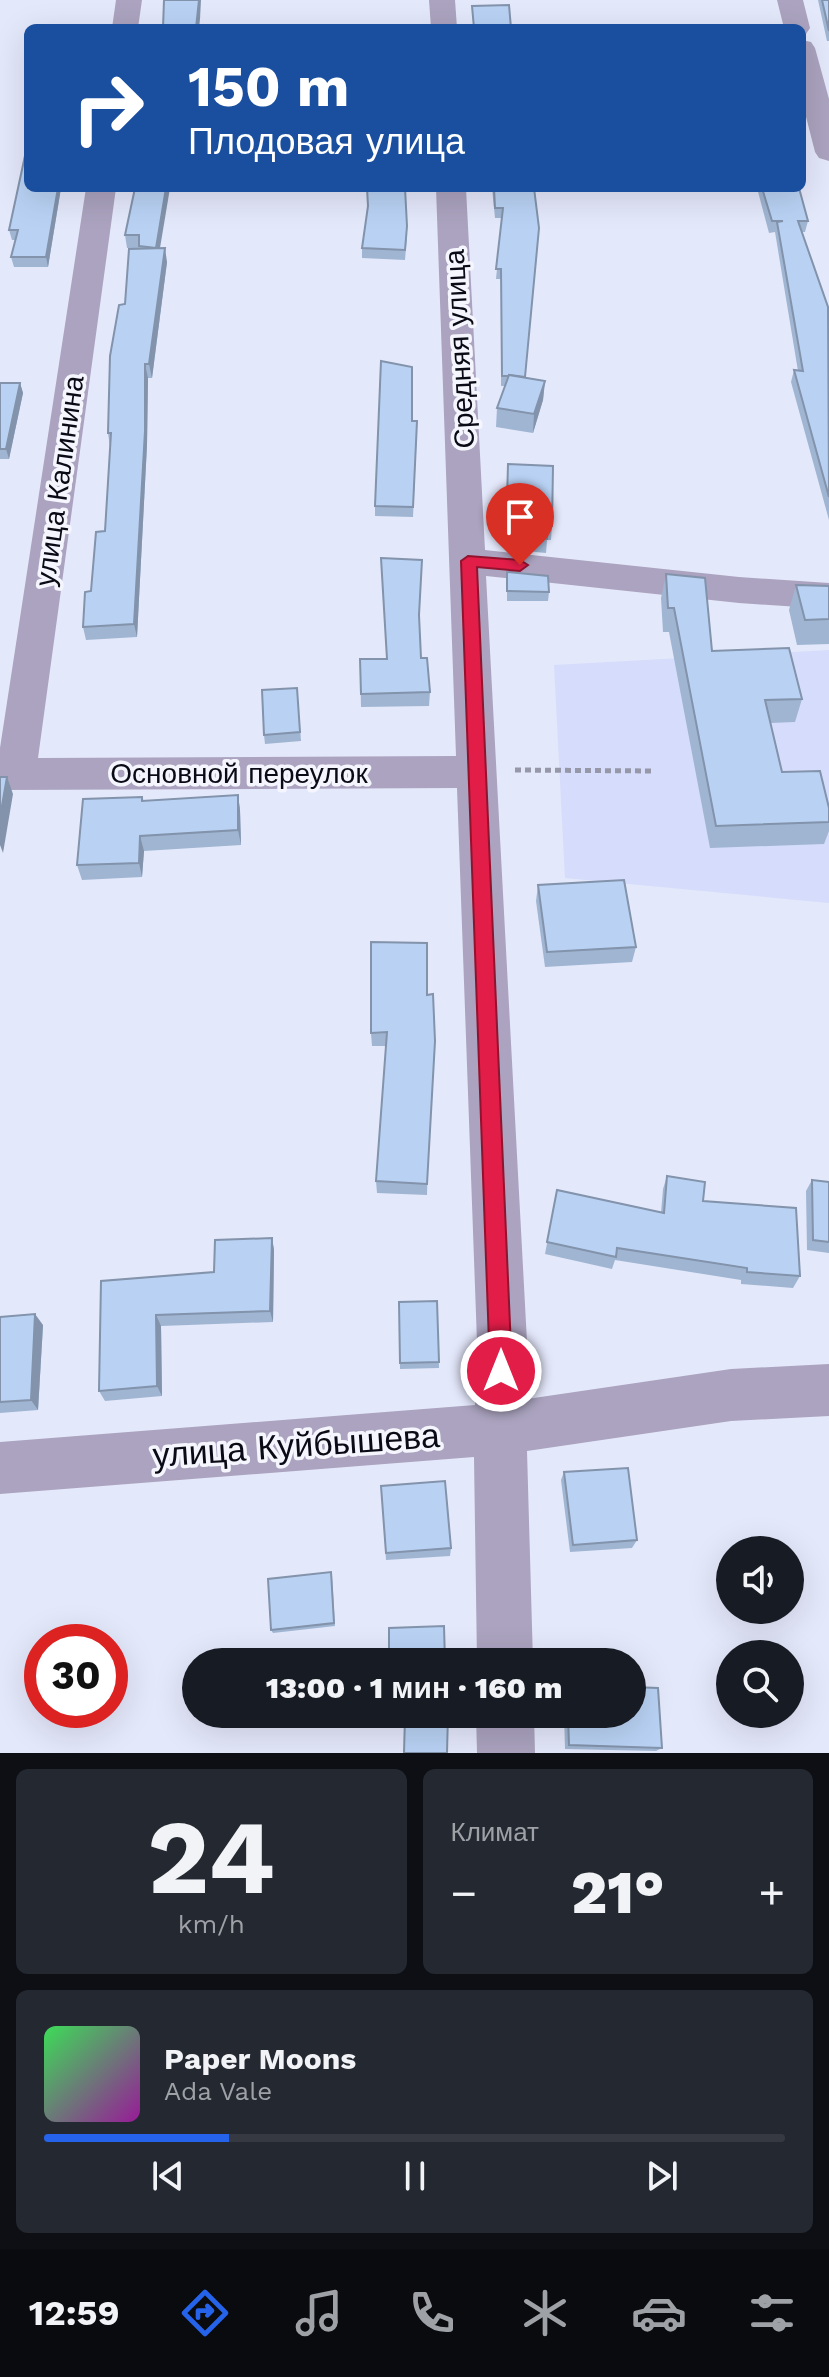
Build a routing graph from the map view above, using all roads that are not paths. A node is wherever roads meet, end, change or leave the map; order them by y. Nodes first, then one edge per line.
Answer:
1 (129, 0) edge
2 (442, 0) edge
3 (790, 0) edge
4 (126, 24) edge
5 (444, 24) edge
6 (796, 24) edge
7 (806, 63) edge
8 (829, 152) edge
9 (100, 192) edge
10 (451, 192) edge
11 (468, 561) junction
12 (829, 596) edge
13 (478, 772) junction
14 (8, 774) edge
15 (829, 1390) edge
16 (500, 1429) junction
17 (0, 1468) edge
18 (505, 1648) edge
19 (505, 1728) edge
20 (506, 1753) edge

1 - 4 street
2 - 5 street
3 - 6 street
7 - 8 street
9 - 14 street, улица Калинина
10 - 11 street, Средняя улица
11 - 12 street
11 - 13 street, Средняя улица
13 - 14 street, Основной переулок
13 - 16 street, Средняя улица
15 - 16 street, улица Куйбышева
16 - 17 street, улица Куйбышева
16 - 18 street, Средняя улица
19 - 20 street

